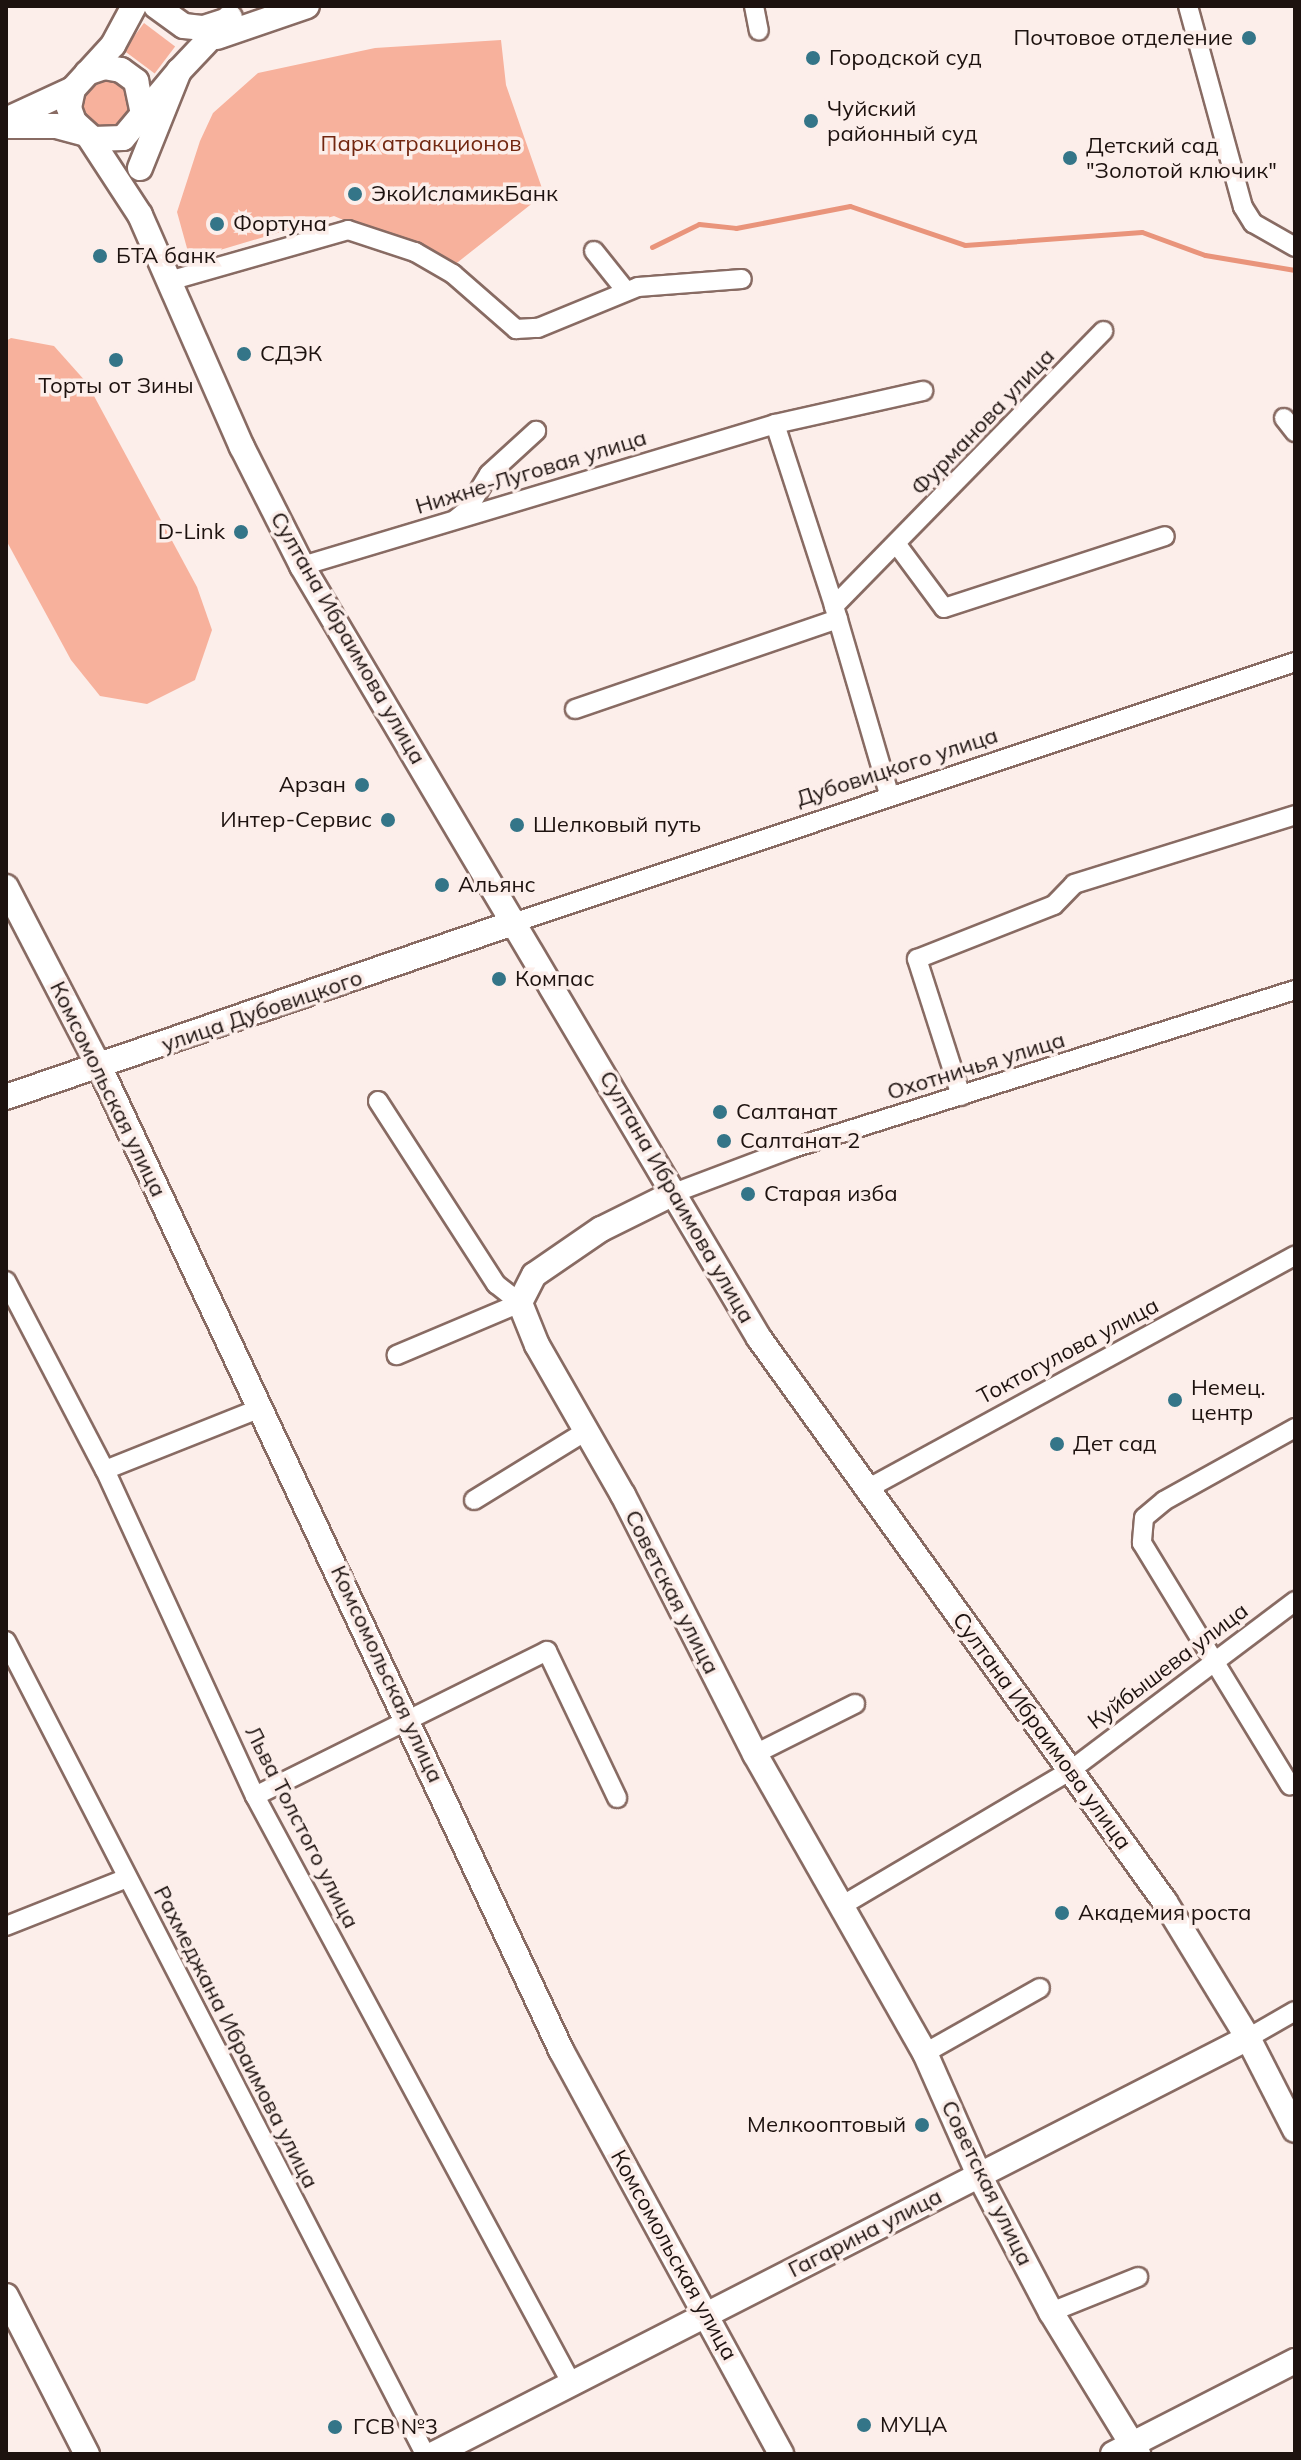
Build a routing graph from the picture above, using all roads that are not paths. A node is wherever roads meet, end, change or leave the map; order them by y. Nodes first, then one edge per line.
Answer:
1 (134, 6) edge
2 (156, 6) edge
3 (276, 6) edge
4 (307, 6) edge
5 (754, 6) edge
6 (1188, 6) edge
7 (237, 11) edge
8 (759, 31) dead end
9 (203, 42) junction
10 (179, 71) junction
11 (80, 81) junction
12 (142, 118) junction
13 (6, 123) edge
14 (56, 126) junction
15 (86, 135) junction
16 (140, 168) junction
17 (115, 176) junction
18 (140, 215) junction
19 (1295, 247) edge
20 (594, 251) dead end
21 (742, 279) dead end
22 (169, 281) junction
23 (626, 291) junction
24 (1103, 331) dead end
25 (923, 391) dead end
26 (775, 424) junction
27 (536, 431) dead end
28 (453, 521) junction
29 (1165, 536) dead end
30 (898, 546) junction
31 (302, 566) junction
32 (836, 612) junction
33 (1295, 662) edge
34 (575, 709) dead end
35 (889, 794) junction
36 (1295, 815) edge
37 (6, 887) edge
38 (516, 922) junction
39 (1295, 990) edge
40 (100, 1068) junction
41 (7, 1096) edge
42 (961, 1096) junction
43 (378, 1101) dead end
44 (674, 1193) junction
45 (1295, 1256) edge
46 (6, 1281) edge
47 (520, 1303) junction
48 (397, 1355) dead end
49 (261, 1408) junction
50 (1295, 1428) edge
51 (586, 1431) junction
52 (105, 1470) junction
53 (865, 1490) junction
54 (474, 1500) dead end
55 (1295, 1601) edge
56 (6, 1641) edge
57 (1213, 1660) junction
58 (11, 1664) edge
59 (855, 1704) dead end
60 (411, 1722) junction
61 (755, 1754) junction
62 (1071, 1770) junction
63 (1295, 1785) edge
64 (255, 1796) junction
65 (617, 1798) dead end
66 (127, 1878) junction
67 (843, 1905) junction
68 (6, 1926) edge
69 (1040, 1988) dead end
70 (1295, 2011) edge
71 (1248, 2038) junction
72 (925, 2053) junction
73 (1295, 2130) edge
74 (979, 2175) junction
75 (1138, 2277) dead end
76 (7, 2301) edge
77 (1051, 2312) junction
78 (708, 2314) junction
79 (1295, 2361) edge
80 (573, 2386) junction
81 (1128, 2451) edge
82 (87, 2454) edge
83 (425, 2454) edge
84 (434, 2454) edge
85 (781, 2454) edge

1 - 11 main road
2 - 7 main road
3 - 7 main road
4 - 9 main road
5 - 8 street
6 - 19 street
7 - 9 main road
9 - 10 main road
10 - 12 main road
10 - 16 main road
11 - 12 main road
11 - 13 main road
11 - 15 main road
12 - 15 main road
12 - 16 main road
13 - 14 main road
14 - 15 main road
14 - 17 main road
15 - 17 main road
16 - 18 main road
17 - 18 main road
18 - 22 main road, Султана Ибраимова улица
20 - 23 street
21 - 23 street
22 - 23 street
22 - 31 main road, Султана Ибраимова улица
24 - 30 street, Фурманова улица
25 - 26 street, Нижне-Луговая улица
26 - 28 street, Нижне-Луговая улица
26 - 32 street
27 - 28 street
28 - 31 street, Нижне-Луговая улица
29 - 30 street
30 - 32 street, Фурманова улица
31 - 38 main road, Султана Ибраимова улица
32 - 34 street, Фурманова улица
32 - 35 street
33 - 35 street, Дубовицкого улица
35 - 38 street, Дубовицкого улица
36 - 42 street
37 - 40 main road, Комсомольская улица
38 - 40 main road, улица Дубовицкого
38 - 44 main road, Султана Ибраимова улица
39 - 42 street, Охотничья улица
40 - 41 main road, улица Дубовицкого
40 - 49 main road, Комсомольская улица
42 - 44 street, Охотничья улица
43 - 47 street, Советская улица
44 - 47 main road
44 - 53 main road, Султана Ибраимова улица
45 - 53 street, Токтогулова улица
46 - 52 street, Льва Толстого улица
47 - 48 street
47 - 51 main road, Советская улица
49 - 52 street
49 - 60 main road, Комсомольская улица
50 - 57 street
51 - 54 street
51 - 61 main road, Советская улица
52 - 64 street, Льва Толстого улица
53 - 62 main road, Султана Ибраимова улица
55 - 57 street, Куйбышева улица
56 - 58 street, Рахмеджана Ибраимова улица
57 - 62 street, Куйбышева улица
57 - 63 street
58 - 66 street, Рахмеджана Ибраимова улица
59 - 61 street
60 - 64 street
60 - 65 street
60 - 78 main road, Комсомольская улица
61 - 67 main road, Советская улица
62 - 67 street, Куйбышева улица
62 - 71 main road, Султана Ибраимова улица
64 - 80 street, Льва Толстого улица
66 - 68 street
66 - 83 street, Рахмеджана Ибраимова улица
67 - 72 main road, Советская улица
69 - 72 street
70 - 71 street, Гагарина улица
71 - 73 main road, Султана Ибраимова улица
71 - 74 main road, Гагарина улица
72 - 74 main road, Советская улица
74 - 77 main road, Советская улица
74 - 78 main road, Гагарина улица
75 - 77 street
76 - 82 main road
77 - 81 main road, Советская улица
78 - 80 main road, Гагарина улица
78 - 85 main road, Комсомольская улица
79 - 81 main road
80 - 84 main road, Гагарина улица

